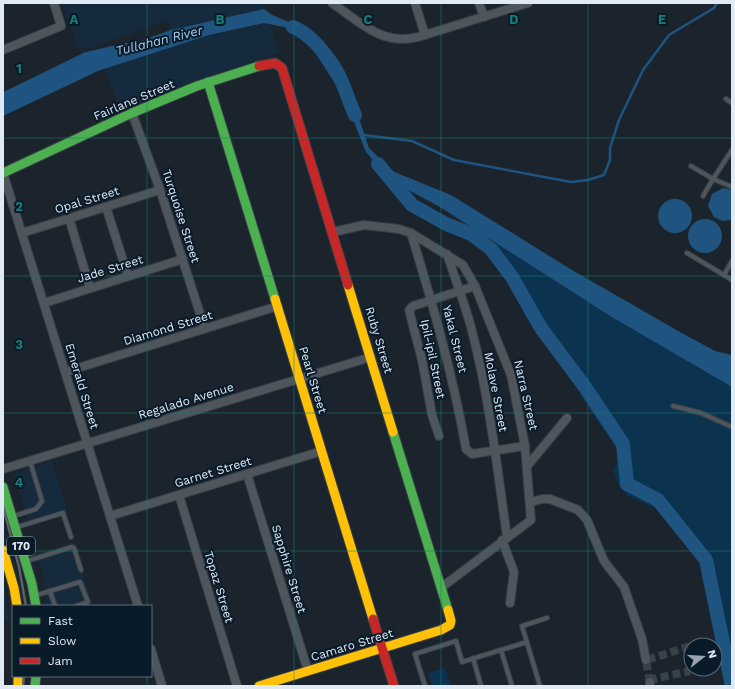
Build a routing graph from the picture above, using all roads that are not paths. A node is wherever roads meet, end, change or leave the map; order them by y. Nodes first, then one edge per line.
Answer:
1 (54, 3) edge
2 (332, 3) edge
3 (415, 3) edge
4 (479, 3) edge
5 (528, 3) edge
6 (484, 17) junction
7 (425, 35) junction
8 (3, 50) edge
9 (279, 65) joint
10 (208, 82) junction
11 (726, 99) dead end
12 (732, 104) edge
13 (132, 113) junction
14 (732, 150) edge
15 (691, 166) dead end
16 (3, 173) edge
17 (713, 179) junction
18 (732, 187) edge
19 (160, 190) junction
20 (703, 196) dead end
21 (106, 207) junction
22 (68, 218) junction
23 (333, 232) junction
24 (22, 233) junction
25 (411, 233) junction
26 (687, 253) dead end
27 (447, 254) junction
28 (183, 259) junction
29 (732, 261) edge
30 (724, 275) junction
31 (128, 276) junction
32 (732, 280) edge
33 (476, 286) junction
34 (90, 288) junction
35 (459, 291) junction
36 (432, 300) junction
37 (44, 302) junction
38 (278, 306) junction
39 (205, 329) junction
40 (371, 357) junction
41 (65, 372) junction
42 (300, 379) junction
43 (673, 406) dead end
44 (567, 418) dead end
45 (732, 427) edge
46 (438, 436) dead end
47 (88, 444) junction
48 (525, 446) junction
49 (495, 450) junction
50 (322, 451) junction
51 (30, 461) junction
52 (528, 465) junction
53 (6, 468) edge
54 (248, 474) junction
55 (3, 476) edge
56 (3, 487) edge
57 (178, 495) junction
58 (531, 502) junction
59 (110, 516) junction
60 (12, 517) junction
61 (15, 527) junction
62 (71, 537) dead end
63 (505, 539) junction
64 (3, 550) edge
65 (25, 561) junction
66 (81, 570) dead end
67 (442, 588) junction
68 (15, 591) junction
69 (50, 591) junction
70 (35, 598) edge
71 (510, 603) dead end
72 (17, 605) edge
73 (55, 605) edge
74 (79, 605) edge
75 (138, 605) edge
76 (547, 618) dead end
77 (450, 625) joint
78 (527, 642) junction
79 (382, 648) junction
80 (501, 650) junction
81 (152, 652) edge
82 (473, 658) junction
83 (646, 660) dead end
84 (308, 671) junction
85 (162, 686) edge
86 (237, 686) edge
87 (259, 686) edge
88 (394, 686) edge
89 (425, 686) edge
90 (481, 686) edge
91 (512, 686) edge
92 (540, 686) edge

1 - 8 street
2 - 7 street
3 - 7 street
4 - 6 street
5 - 6 street
6 - 7 street
9 - 10 street, Fairlane Street
9 - 23 street, Ruby Street
10 - 13 street, Fairlane Street
10 - 38 street, Pearl Street
11 - 12 lane
13 - 16 street, Fairlane Street
13 - 19 street, Turquoise Street
14 - 17 lane
15 - 17 lane
16 - 24 street, Emerald Street
17 - 18 lane
17 - 20 lane
19 - 21 street, Opal Street
19 - 28 street, Turquoise Street
21 - 22 street, Opal Street
21 - 31 street
22 - 24 street, Opal Street
22 - 34 street
23 - 25 street, Narra Street
23 - 40 street, Ruby Street
24 - 37 street, Emerald Street
25 - 27 street, Narra Street
25 - 36 street, Yakal Street
26 - 30 lane
27 - 33 street, Narra Street
27 - 35 street, Molave Street
28 - 31 street, Jade Street
28 - 39 street, Turquoise Street
29 - 30 lane
30 - 32 lane
31 - 34 street, Jade Street
33 - 35 street, Ipil-ipil Street
33 - 48 street, Narra Street
34 - 37 street, Jade Street
35 - 36 street, Ipil-ipil Street
35 - 49 street, Molave Street
36 - 46 street, Ipil-ipil Street
36 - 49 street, Yakal Street
37 - 41 street, Emerald Street
38 - 39 street, Diamond Street
38 - 42 street, Pearl Street
39 - 41 street, Diamond Street
40 - 42 street, Regalado Avenue
40 - 67 street, Ruby Street
41 - 47 street, Emerald Street
42 - 47 street, Regalado Avenue
42 - 50 street, Pearl Street
43 - 45 lane
44 - 52 street
47 - 51 street, Regalado Avenue
47 - 59 street, Emerald Street
48 - 49 street
48 - 52 street, Narra Street
49 - 63 street, Molave Street
50 - 54 street, Garnet Street
50 - 79 street, Pearl Street
51 - 53 street, Regalado Avenue
51 - 60 lane
52 - 58 street, Narra Street
53 - 55 street, Regalado Avenue
54 - 57 street, Garnet Street
54 - 84 street, Sapphire Street
56 - 60 street, 170
57 - 59 street, Garnet Street
57 - 86 street, Topaz Street
58 - 63 street, Narra Street
58 - 83 street
59 - 75 street, Emerald Street
60 - 61 street, 170
61 - 62 lane
61 - 65 street, 170
63 - 67 street, Narra Street
63 - 71 street, Molave Street
64 - 68 street, 170
65 - 66 lane
65 - 70 street, 170
67 - 77 street, Ruby Street
68 - 70 street
68 - 72 street, 170
69 - 70 lane
69 - 73 lane
69 - 74 lane
70 - 72 street
76 - 78 lane
77 - 79 street, Camaro Street
78 - 80 lane
78 - 92 lane
79 - 84 street, Camaro Street
79 - 88 street, Pearl Street
80 - 82 lane
80 - 91 lane
81 - 85 street
82 - 89 lane
82 - 90 lane
84 - 87 street, Camaro Street

